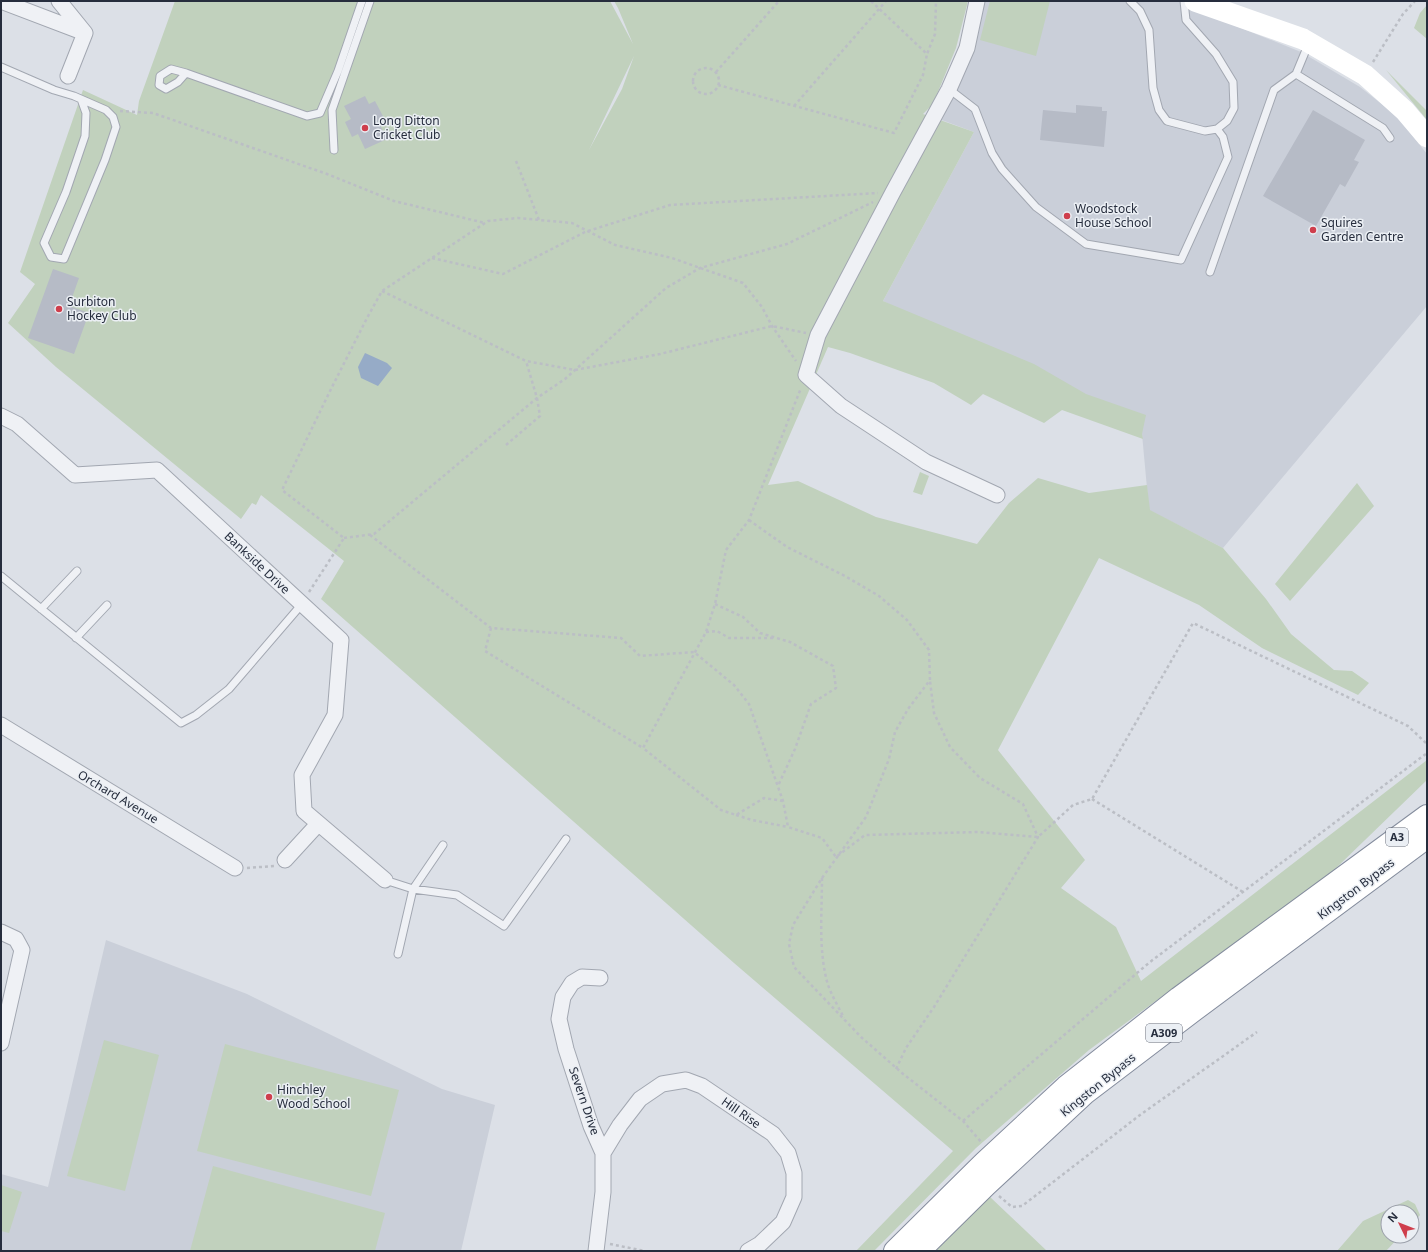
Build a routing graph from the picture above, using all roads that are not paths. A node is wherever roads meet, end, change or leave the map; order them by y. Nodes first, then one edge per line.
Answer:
1 (1, 1) edge
2 (59, 1) edge
3 (362, 1) edge
4 (370, 1) edge
5 (977, 1) edge
6 (1130, 1) edge
7 (1184, 1) edge
8 (1204, 3) edge
9 (85, 33) junction
10 (1309, 42) junction
11 (1, 67) edge
12 (186, 72) dead end
13 (1296, 74) junction
14 (68, 76) dead end
15 (949, 89) junction
16 (81, 99) junction
17 (1217, 129) junction
18 (1427, 137) edge
19 (1390, 138) dead end
20 (334, 150) dead end
21 (1210, 272) dead end
22 (1, 416) edge
23 (997, 495) dead end
24 (77, 571) dead end
25 (1, 576) edge
26 (302, 604) junction
27 (107, 605) dead end
28 (41, 609) junction
29 (76, 638) junction
30 (1, 725) edge
31 (1427, 801) edge
32 (1427, 816) edge
33 (318, 824) junction
34 (1427, 837) edge
35 (566, 839) dead end
36 (443, 845) dead end
37 (1368, 859) junction
38 (285, 860) road end
39 (235, 868) road end
40 (385, 880) joint
41 (413, 889) junction
42 (1, 932) edge
43 (398, 954) dead end
44 (600, 978) dead end
45 (1, 1043) edge
46 (603, 1153) junction
47 (596, 1246) edge
48 (748, 1251) edge
49 (895, 1251) edge
50 (920, 1251) edge

1 - 9 street
2 - 9 street
3 - 12 lane
4 - 20 lane
5 - 15 street
6 - 17 lane
7 - 17 lane
8 - 10 street
9 - 14 street
10 - 13 lane
10 - 18 street
11 - 16 lane
13 - 19 lane
13 - 21 lane
15 - 17 lane
15 - 23 street
16 - 16 lane
22 - 26 street, Bankside Drive
24 - 28 lane
25 - 28 lane
26 - 29 lane
26 - 33 street, Bankside Drive
27 - 29 lane
28 - 29 lane
30 - 39 street, Orchard Avenue
31 - 37 highway, A309
32 - 37 highway, A3
33 - 38 street
33 - 40 street, Bankside Drive
34 - 50 highway, Kingston Bypass / A309
35 - 41 lane
36 - 41 lane
37 - 49 highway, Kingston Bypass / A309
40 - 41 lane
41 - 43 lane
42 - 45 street
44 - 46 street, Severn Drive
46 - 47 street, Severn Drive
46 - 48 street, Hill Rise

